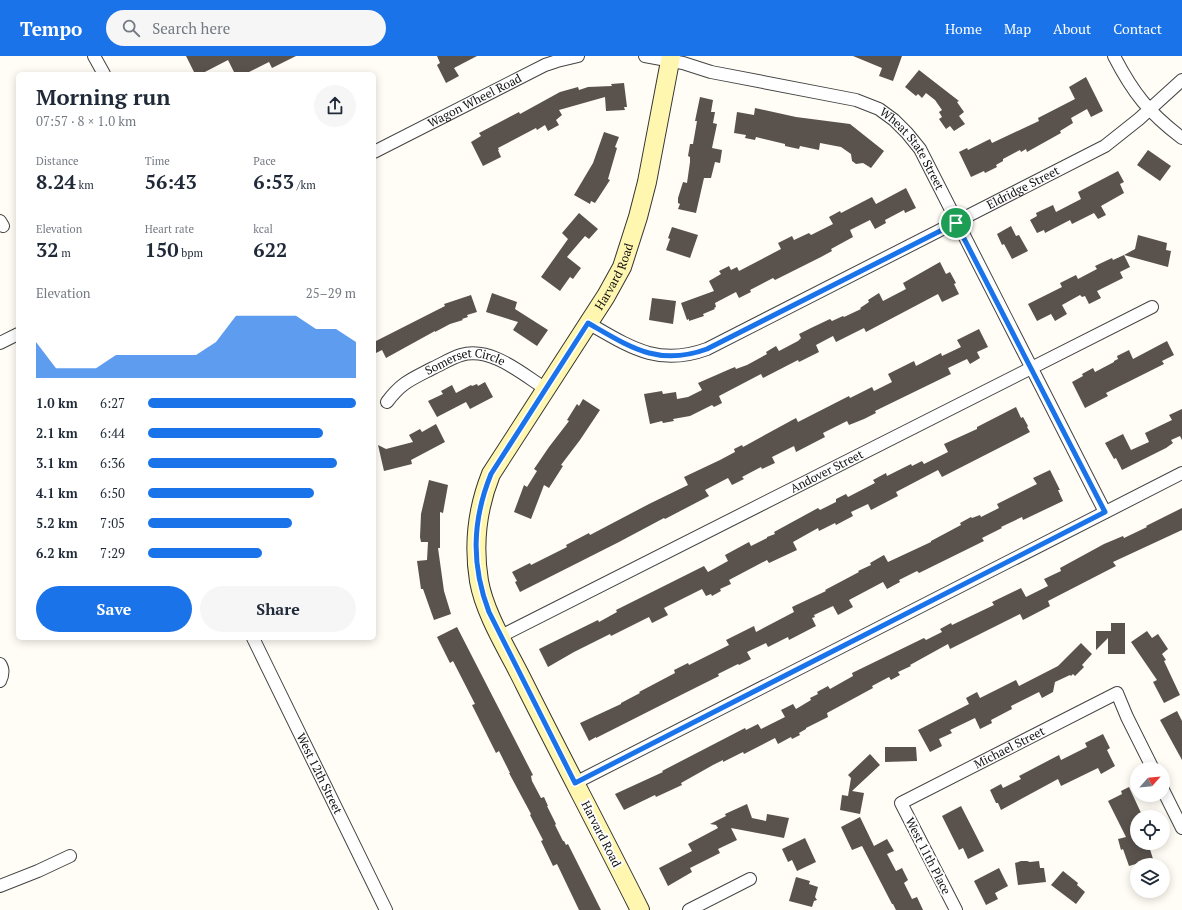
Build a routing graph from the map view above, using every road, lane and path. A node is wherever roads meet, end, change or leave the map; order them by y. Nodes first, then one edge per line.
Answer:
1 (94, 56) edge
2 (578, 56) edge
3 (645, 56) edge
4 (1114, 56) edge
5 (671, 58) edge
6 (103, 72) edge
7 (1182, 80) edge
8 (1150, 110) junction
9 (1182, 138) edge
10 (376, 151) edge
11 (956, 223) junction
12 (1152, 306) dead end
13 (588, 323) junction
14 (16, 335) edge
15 (0, 343) edge
16 (1031, 368) junction
17 (546, 389) junction
18 (387, 402) dead end
19 (1182, 473) edge
20 (1105, 512) junction
21 (501, 636) junction
22 (254, 640) edge
23 (0, 664) edge
24 (0, 681) edge
25 (1150, 762) edge
26 (575, 783) junction
27 (1169, 802) edge
28 (901, 803) joint
29 (1182, 828) edge
30 (70, 856) dead end
31 (750, 879) dead end
32 (0, 886) edge
33 (386, 910) edge
34 (640, 910) edge
35 (689, 910) edge
36 (956, 910) edge

1 - 6 street
2 - 10 street, Wagon Wheel Road
3 - 5 street
4 - 8 street
5 - 11 street, Wheat State Street
5 - 13 street, Harvard Road
7 - 8 street, Eldridge Street
8 - 9 street
8 - 11 street, Eldridge Street
11 - 13 street, Eldridge Street
11 - 16 street, Wheat State Street
12 - 16 street, Andover Street
13 - 17 street, Harvard Road
14 - 15 street
16 - 20 street, Wheat State Street
16 - 21 street, Andover Street
17 - 18 street, Somerset Circle
17 - 21 street, Harvard Road
19 - 20 street
20 - 26 street
21 - 26 street, Harvard Road
22 - 33 street, West 12th Street
23 - 24 street
25 - 28 street, Michael Street
26 - 34 street, Harvard Road
27 - 29 street
28 - 36 street, West 11th Place
30 - 32 street
31 - 35 street

